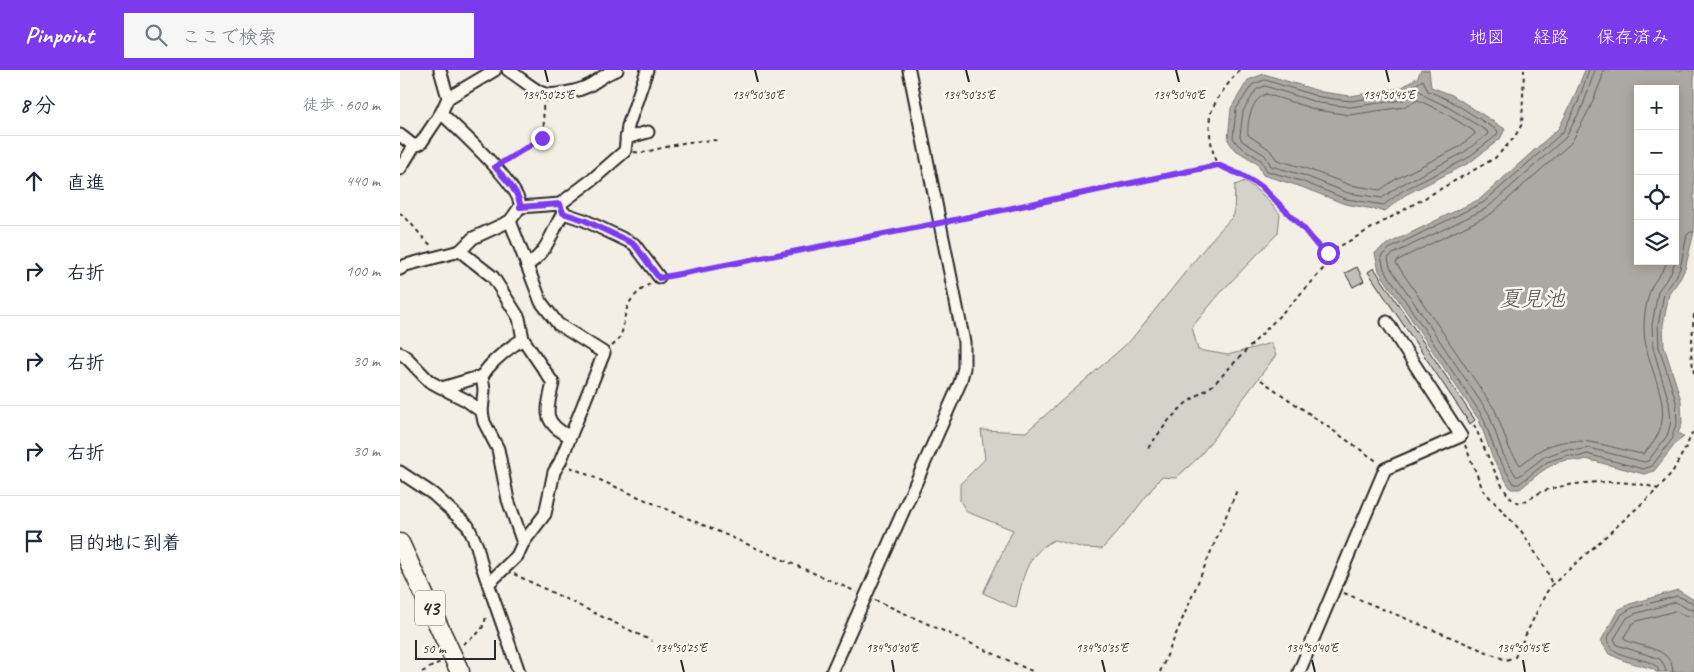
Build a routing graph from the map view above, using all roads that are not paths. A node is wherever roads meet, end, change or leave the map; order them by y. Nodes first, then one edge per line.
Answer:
1 (440, 70) edge
2 (495, 70) edge
3 (508, 70) edge
4 (617, 70) edge
5 (647, 70) edge
6 (909, 70) edge
7 (448, 98) junction
8 (441, 113) junction
9 (648, 132) dead end
10 (400, 135) edge
11 (626, 138) junction
12 (414, 146) junction
13 (400, 169) edge
14 (520, 207) junction
15 (562, 208) junction
16 (510, 221) junction
17 (460, 251) junction
18 (527, 265) junction
19 (400, 269) edge
20 (659, 278) road end
21 (1387, 322) dead end
22 (523, 339) junction
23 (400, 353) edge
24 (482, 376) junction
25 (446, 387) junction
26 (482, 412) junction
27 (569, 436) junction
28 (400, 472) edge
29 (400, 543) edge
30 (523, 543) junction
31 (489, 583) junction
32 (460, 672) edge
33 (519, 672) edge
34 (832, 672) edge
35 (1299, 672) edge

1 - 7 street
2 - 7 street
3 - 4 street
5 - 11 street
6 - 34 street
7 - 8 street
8 - 12 street
8 - 14 street
9 - 11 street
10 - 12 street
11 - 15 street
12 - 13 street
14 - 15 street
14 - 16 street
15 - 18 street
15 - 20 street
16 - 17 street
16 - 18 street
17 - 19 street
17 - 22 street
18 - 27 street
21 - 35 street
22 - 24 street
22 - 27 street
23 - 25 street
24 - 25 street
24 - 26 street
25 - 26 street
26 - 30 street
27 - 30 street
28 - 31 street
29 - 32 main road, 43
30 - 31 street
31 - 33 street

